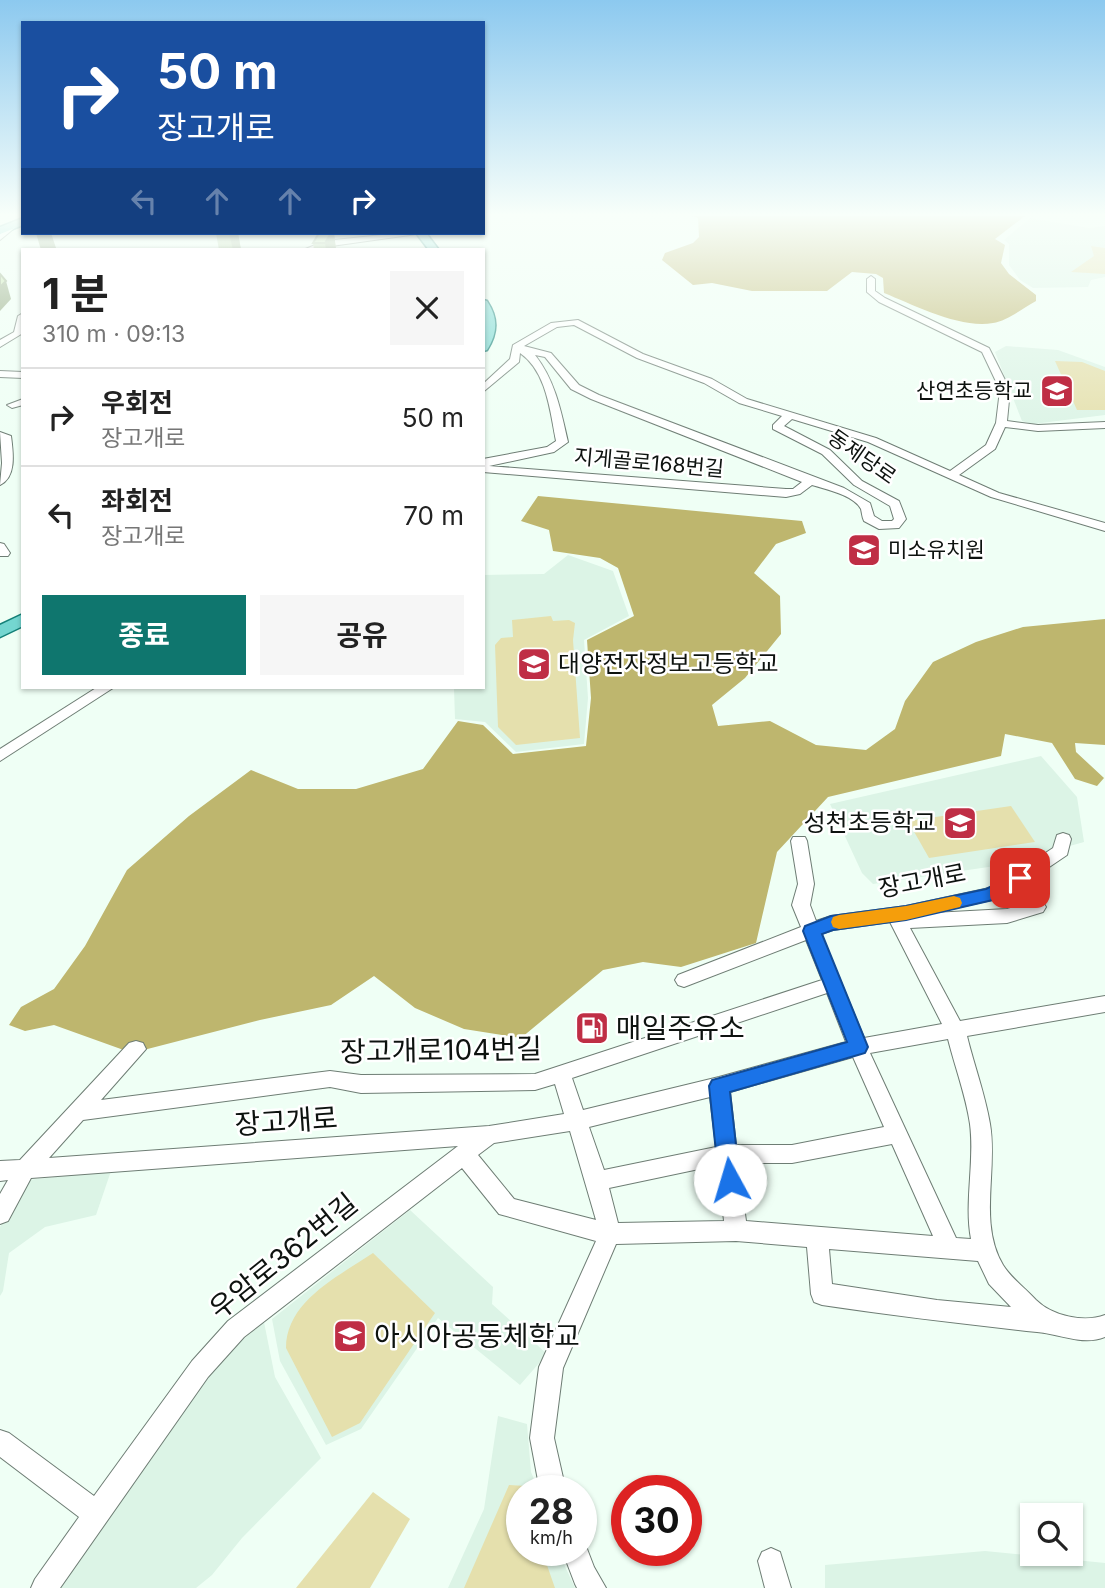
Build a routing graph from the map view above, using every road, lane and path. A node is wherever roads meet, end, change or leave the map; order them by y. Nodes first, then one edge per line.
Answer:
1 (871, 290) edge
2 (485, 307) edge
3 (21, 323) edge
4 (485, 342) edge
5 (0, 344) edge
6 (516, 347) junction
7 (0, 374) edge
8 (21, 375) edge
9 (485, 387) edge
10 (788, 416) junction
11 (1001, 423) junction
12 (1105, 425) edge
13 (0, 435) edge
14 (485, 464) edge
15 (485, 467) edge
16 (951, 475) junction
17 (810, 481) junction
18 (0, 482) edge
19 (1105, 527) edge
20 (21, 613) edge
21 (21, 620) edge
22 (0, 625) edge
23 (0, 632) edge
24 (104, 689) edge
25 (0, 756) edge
26 (1063, 839) dead end
27 (799, 841) dead end
28 (1037, 907) dead end
29 (892, 919) junction
30 (812, 931) junction
31 (684, 980) dead end
32 (834, 984) junction
33 (1105, 1004) edge
34 (956, 1032) junction
35 (858, 1047) junction
36 (136, 1049) dead end
37 (561, 1074) junction
38 (719, 1086) junction
39 (78, 1112) junction
40 (575, 1121) junction
41 (898, 1133) junction
42 (489, 1135) junction
43 (727, 1154) junction
44 (465, 1155) junction
45 (26, 1168) junction
46 (0, 1171) edge
47 (597, 1181) junction
48 (0, 1214) edge
49 (736, 1231) junction
50 (610, 1234) junction
51 (817, 1237) junction
52 (950, 1248) junction
53 (984, 1251) junction
54 (1041, 1321) junction
55 (1105, 1326) edge
56 (0, 1442) edge
57 (550, 1475) edge
58 (97, 1514) junction
59 (771, 1561) dead end
60 (581, 1566) edge
61 (44, 1588) edge
62 (593, 1588) edge
63 (778, 1588) edge

1 - 11 street
2 - 4 main road
3 - 5 street
6 - 9 street
6 - 10 street
6 - 14 street
6 - 17 street, 동제당로
7 - 8 street
10 - 16 street, 동제당로
10 - 17 street, 동제당로
11 - 12 street
11 - 16 street
13 - 18 street
15 - 17 street, 지게골로168번길
16 - 19 street, 동제당로
20 - 22 main road
21 - 23 main road
24 - 25 street
26 - 29 street, 장고개로
27 - 30 street
28 - 29 street
29 - 30 street, 장고개로
29 - 34 street, 장고개로
30 - 31 street, 장고개로
30 - 32 street
32 - 35 street
32 - 37 street, 장고개로104번길
33 - 34 street, 장고개로
34 - 35 street, 장고개로
34 - 53 street
35 - 38 street, 장고개로
35 - 41 street
36 - 39 street
37 - 39 street, 장고개로104번길
37 - 40 street
38 - 40 street, 장고개로
38 - 43 street
39 - 45 street
40 - 42 street, 장고개로
40 - 47 street
41 - 43 street
41 - 52 street
42 - 44 street, 우암로362번길
42 - 45 street, 장고개로
43 - 47 street
43 - 49 street
44 - 50 street
44 - 58 street, 우암로362번길
45 - 46 street, 장고개로
45 - 48 street
47 - 50 street
49 - 50 street
49 - 51 street
50 - 57 street
51 - 52 street
51 - 54 street
52 - 53 street
53 - 54 street
54 - 55 street
56 - 58 street
58 - 61 street, 우암로362번길
59 - 63 street
60 - 62 street

